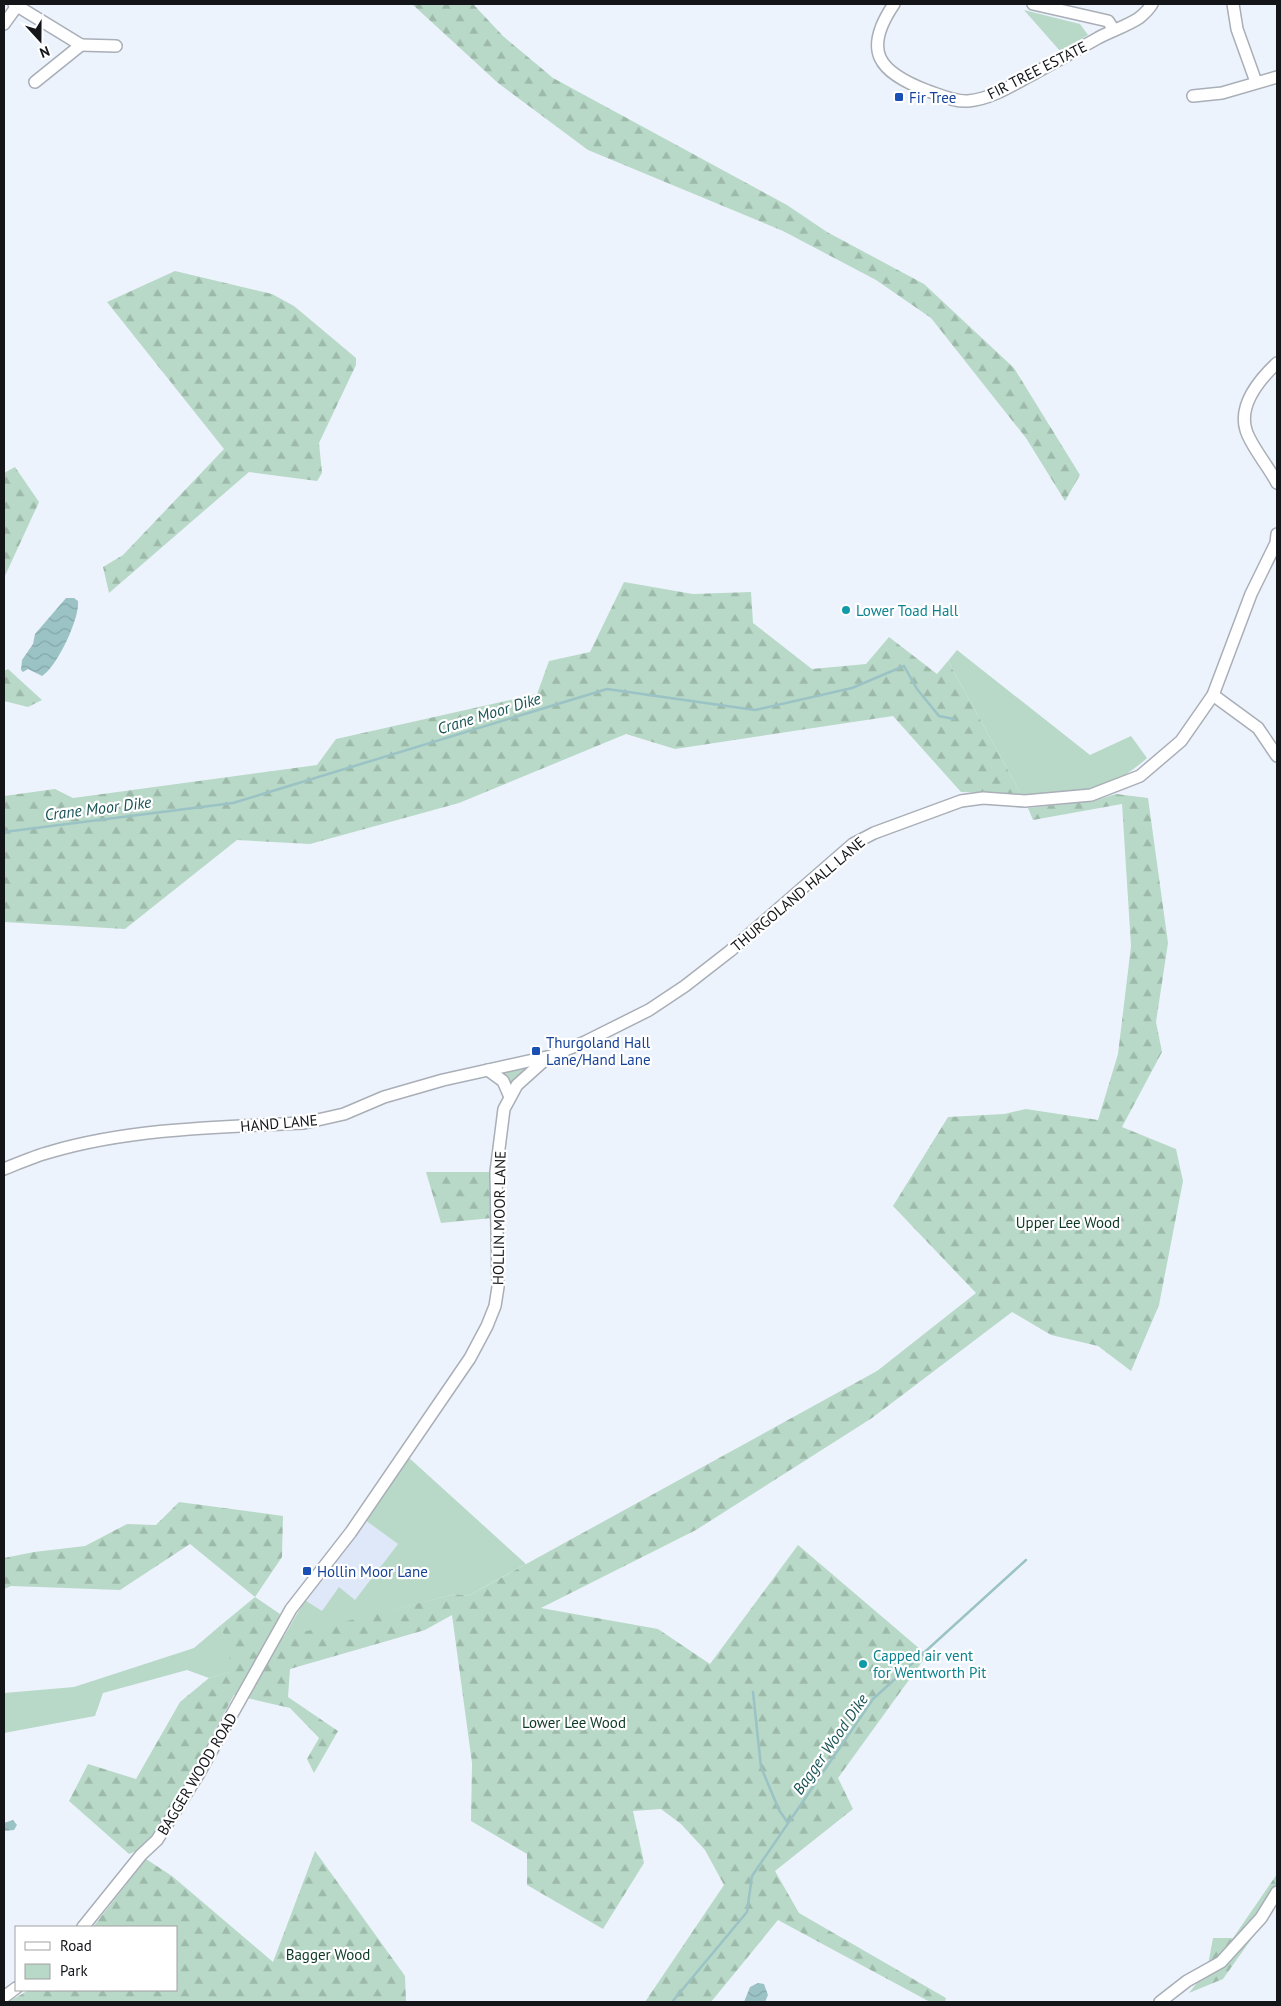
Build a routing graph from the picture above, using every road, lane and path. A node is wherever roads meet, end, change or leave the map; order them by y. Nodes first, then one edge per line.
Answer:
1 (894, 4) edge
2 (1033, 4) edge
3 (1152, 4) edge
4 (1233, 4) edge
5 (15, 5) edge
6 (4, 24) edge
7 (1114, 30) junction
8 (81, 44) junction
9 (116, 46) dead end
10 (1277, 77) edge
11 (35, 82) dead end
12 (1256, 82) junction
13 (1193, 96) dead end
14 (1277, 364) edge
15 (1277, 483) edge
16 (1277, 534) edge
17 (1213, 694) junction
18 (1277, 756) edge
19 (551, 1056) junction
20 (488, 1070) junction
21 (510, 1097) junction
22 (4, 1169) edge
23 (264, 1660) joint
24 (1277, 1892) edge
25 (84, 1926) edge
26 (15, 1989) edge
27 (4, 1997) edge
28 (1160, 2002) edge

1 - 7 street, FIR TREE ESTATE
2 - 7 street, FIR TREE ESTATE
3 - 7 street, FIR TREE ESTATE
4 - 12 street
5 - 6 street
5 - 8 street
8 - 9 street
8 - 11 street
10 - 12 street
12 - 13 street
14 - 15 street
16 - 17 street, THURGOLAND HALL LANE
17 - 18 street
17 - 19 street, THURGOLAND HALL LANE
19 - 20 street, HAND LANE
19 - 21 street, HOLLIN MOOR LANE
20 - 21 street
20 - 22 street, HAND LANE
21 - 23 street, HOLLIN MOOR LANE
23 - 25 street, BAGGER WOOD ROAD
24 - 28 street
26 - 27 street

